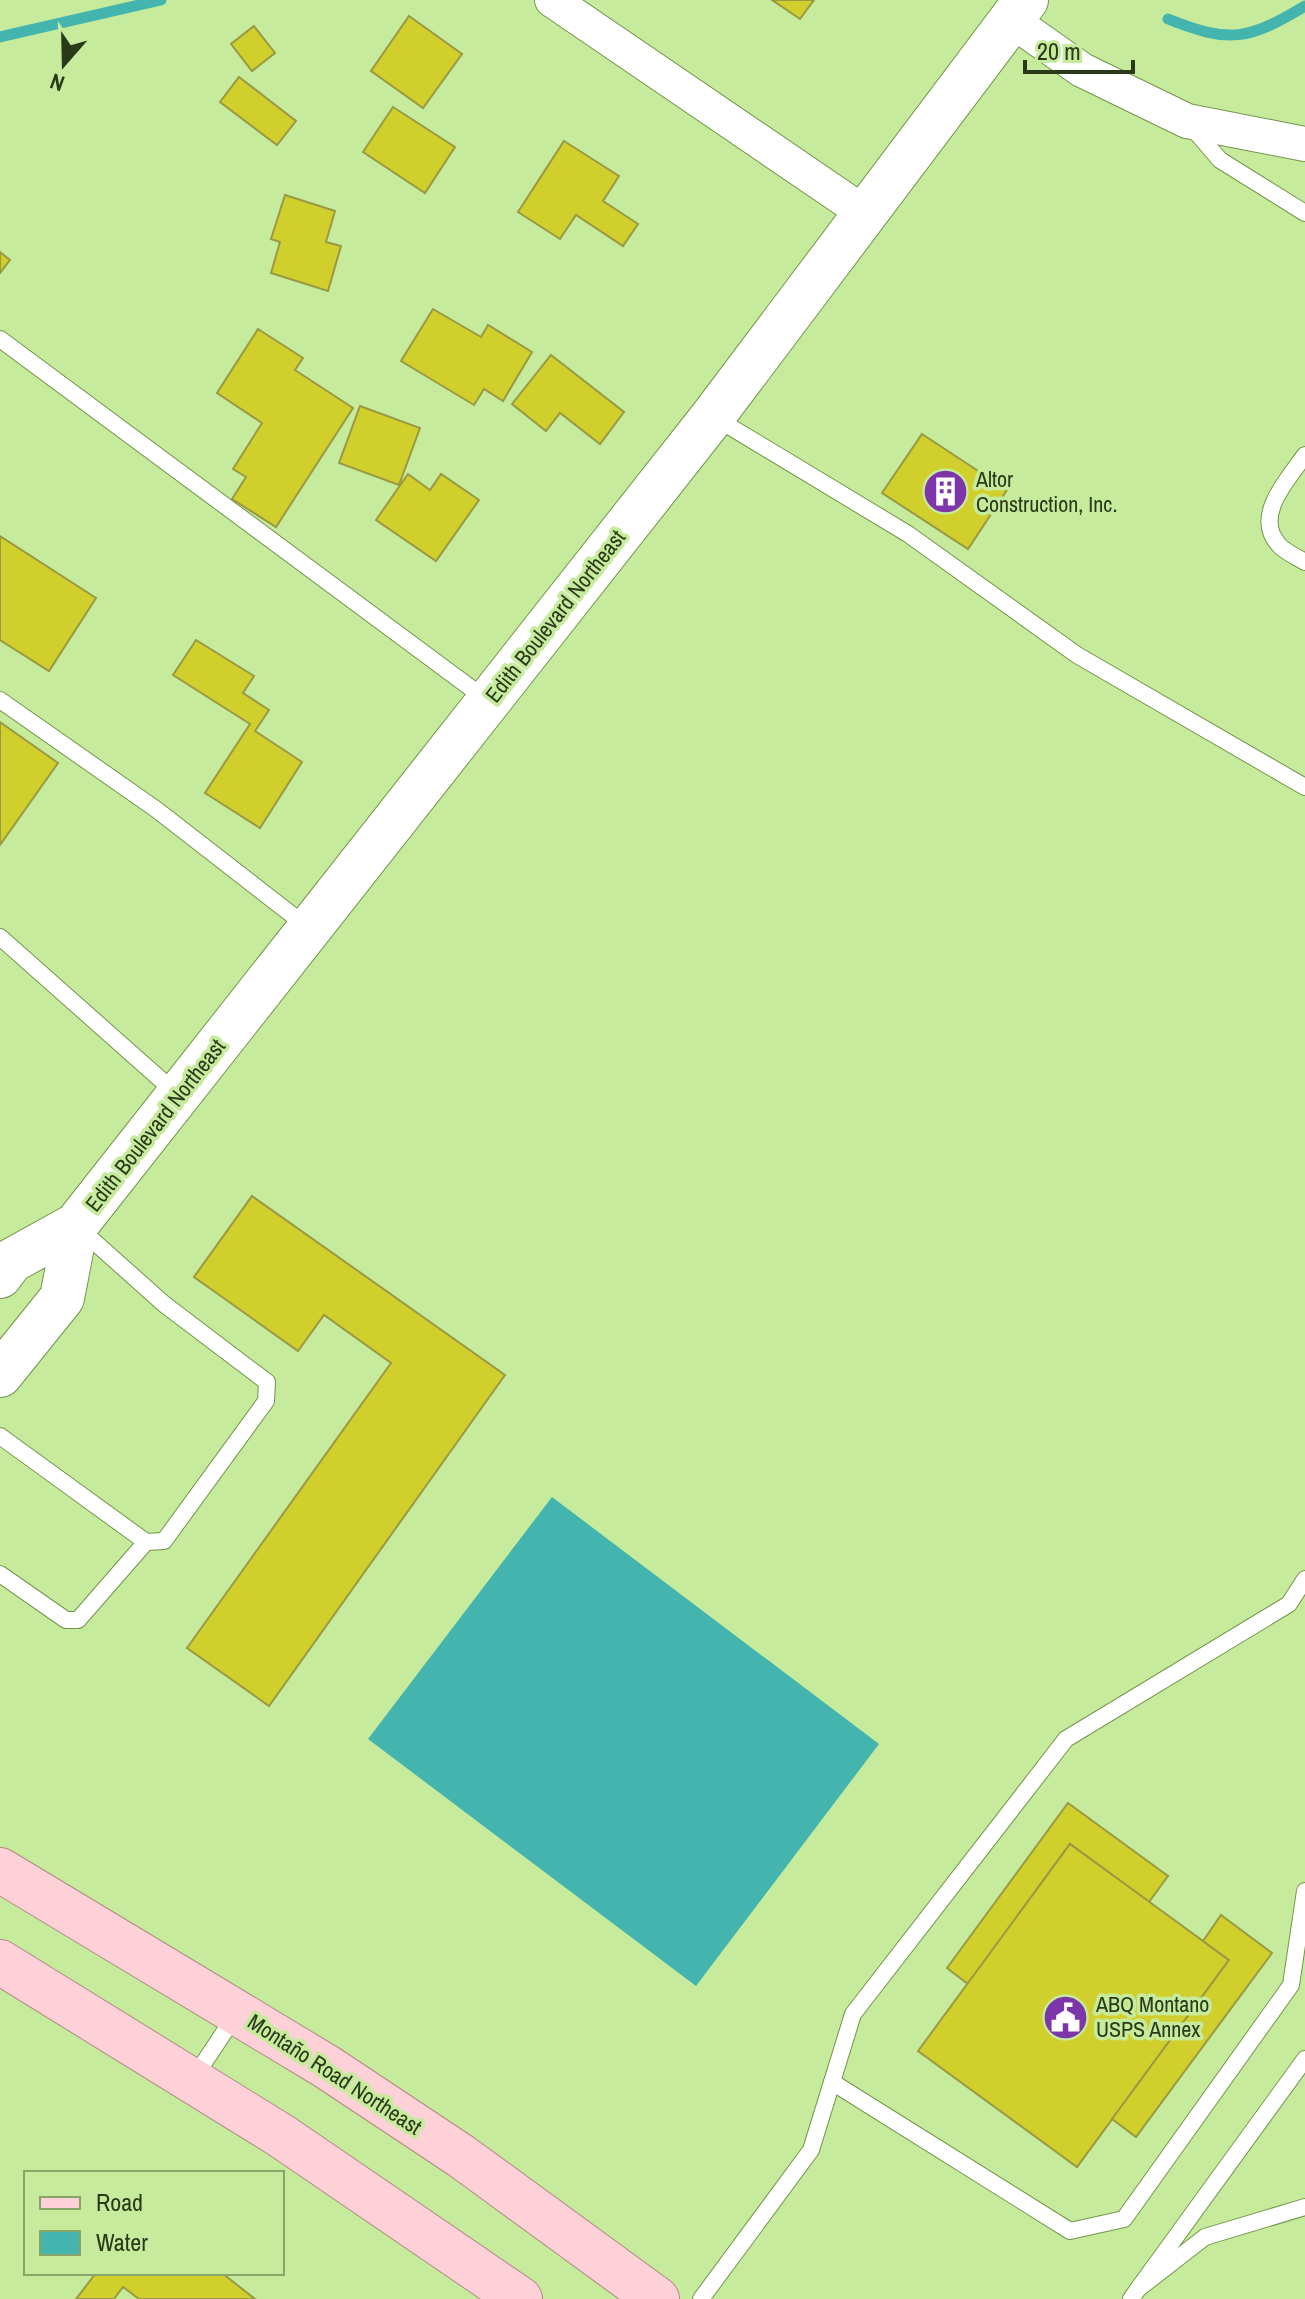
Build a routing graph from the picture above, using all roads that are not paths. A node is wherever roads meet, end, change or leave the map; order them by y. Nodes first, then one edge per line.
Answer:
1 (552, 0) edge
2 (1018, 10) edge
3 (1187, 121) junction
4 (1305, 144) edge
5 (1305, 213) edge
6 (866, 214) junction
7 (0, 339) edge
8 (713, 416) junction
9 (1305, 455) edge
10 (1305, 562) edge
11 (0, 700) edge
12 (489, 701) junction
13 (1305, 787) edge
14 (310, 929) junction
15 (0, 937) edge
16 (178, 1095) junction
17 (76, 1225) junction
18 (0, 1276) edge
19 (0, 1375) edge
20 (0, 1436) edge
21 (146, 1542) junction
22 (0, 1574) edge
23 (1305, 1579) edge
24 (0, 1870) edge
25 (1305, 1891) edge
26 (0, 1962) edge
27 (238, 2012) junction
28 (1305, 2059) edge
29 (193, 2079) junction
30 (832, 2082) junction
31 (1305, 2207) edge
32 (1134, 2294) edge
33 (520, 2299) edge
34 (657, 2299) edge
35 (701, 2299) edge

1 - 6 street
2 - 3 street
2 - 6 street, Edith Boulevard Northeast
3 - 4 street
3 - 5 lane
6 - 8 street, Edith Boulevard Northeast
7 - 12 lane
8 - 12 street, Edith Boulevard Northeast
8 - 13 lane
9 - 10 lane
11 - 14 lane
12 - 14 street, Edith Boulevard Northeast
14 - 16 street, Edith Boulevard Northeast
15 - 16 lane
16 - 17 street, Edith Boulevard Northeast
17 - 18 street, Edith Boulevard Northeast
17 - 19 street, Edith Boulevard Northeast
17 - 21 lane
20 - 21 lane
21 - 22 lane
23 - 30 lane
24 - 27 main road, Montaño Road Northeast
25 - 30 lane
26 - 29 main road
27 - 29 lane
27 - 34 main road, Montaño Road Northeast
28 - 32 lane
29 - 33 main road
30 - 35 lane
31 - 32 lane

